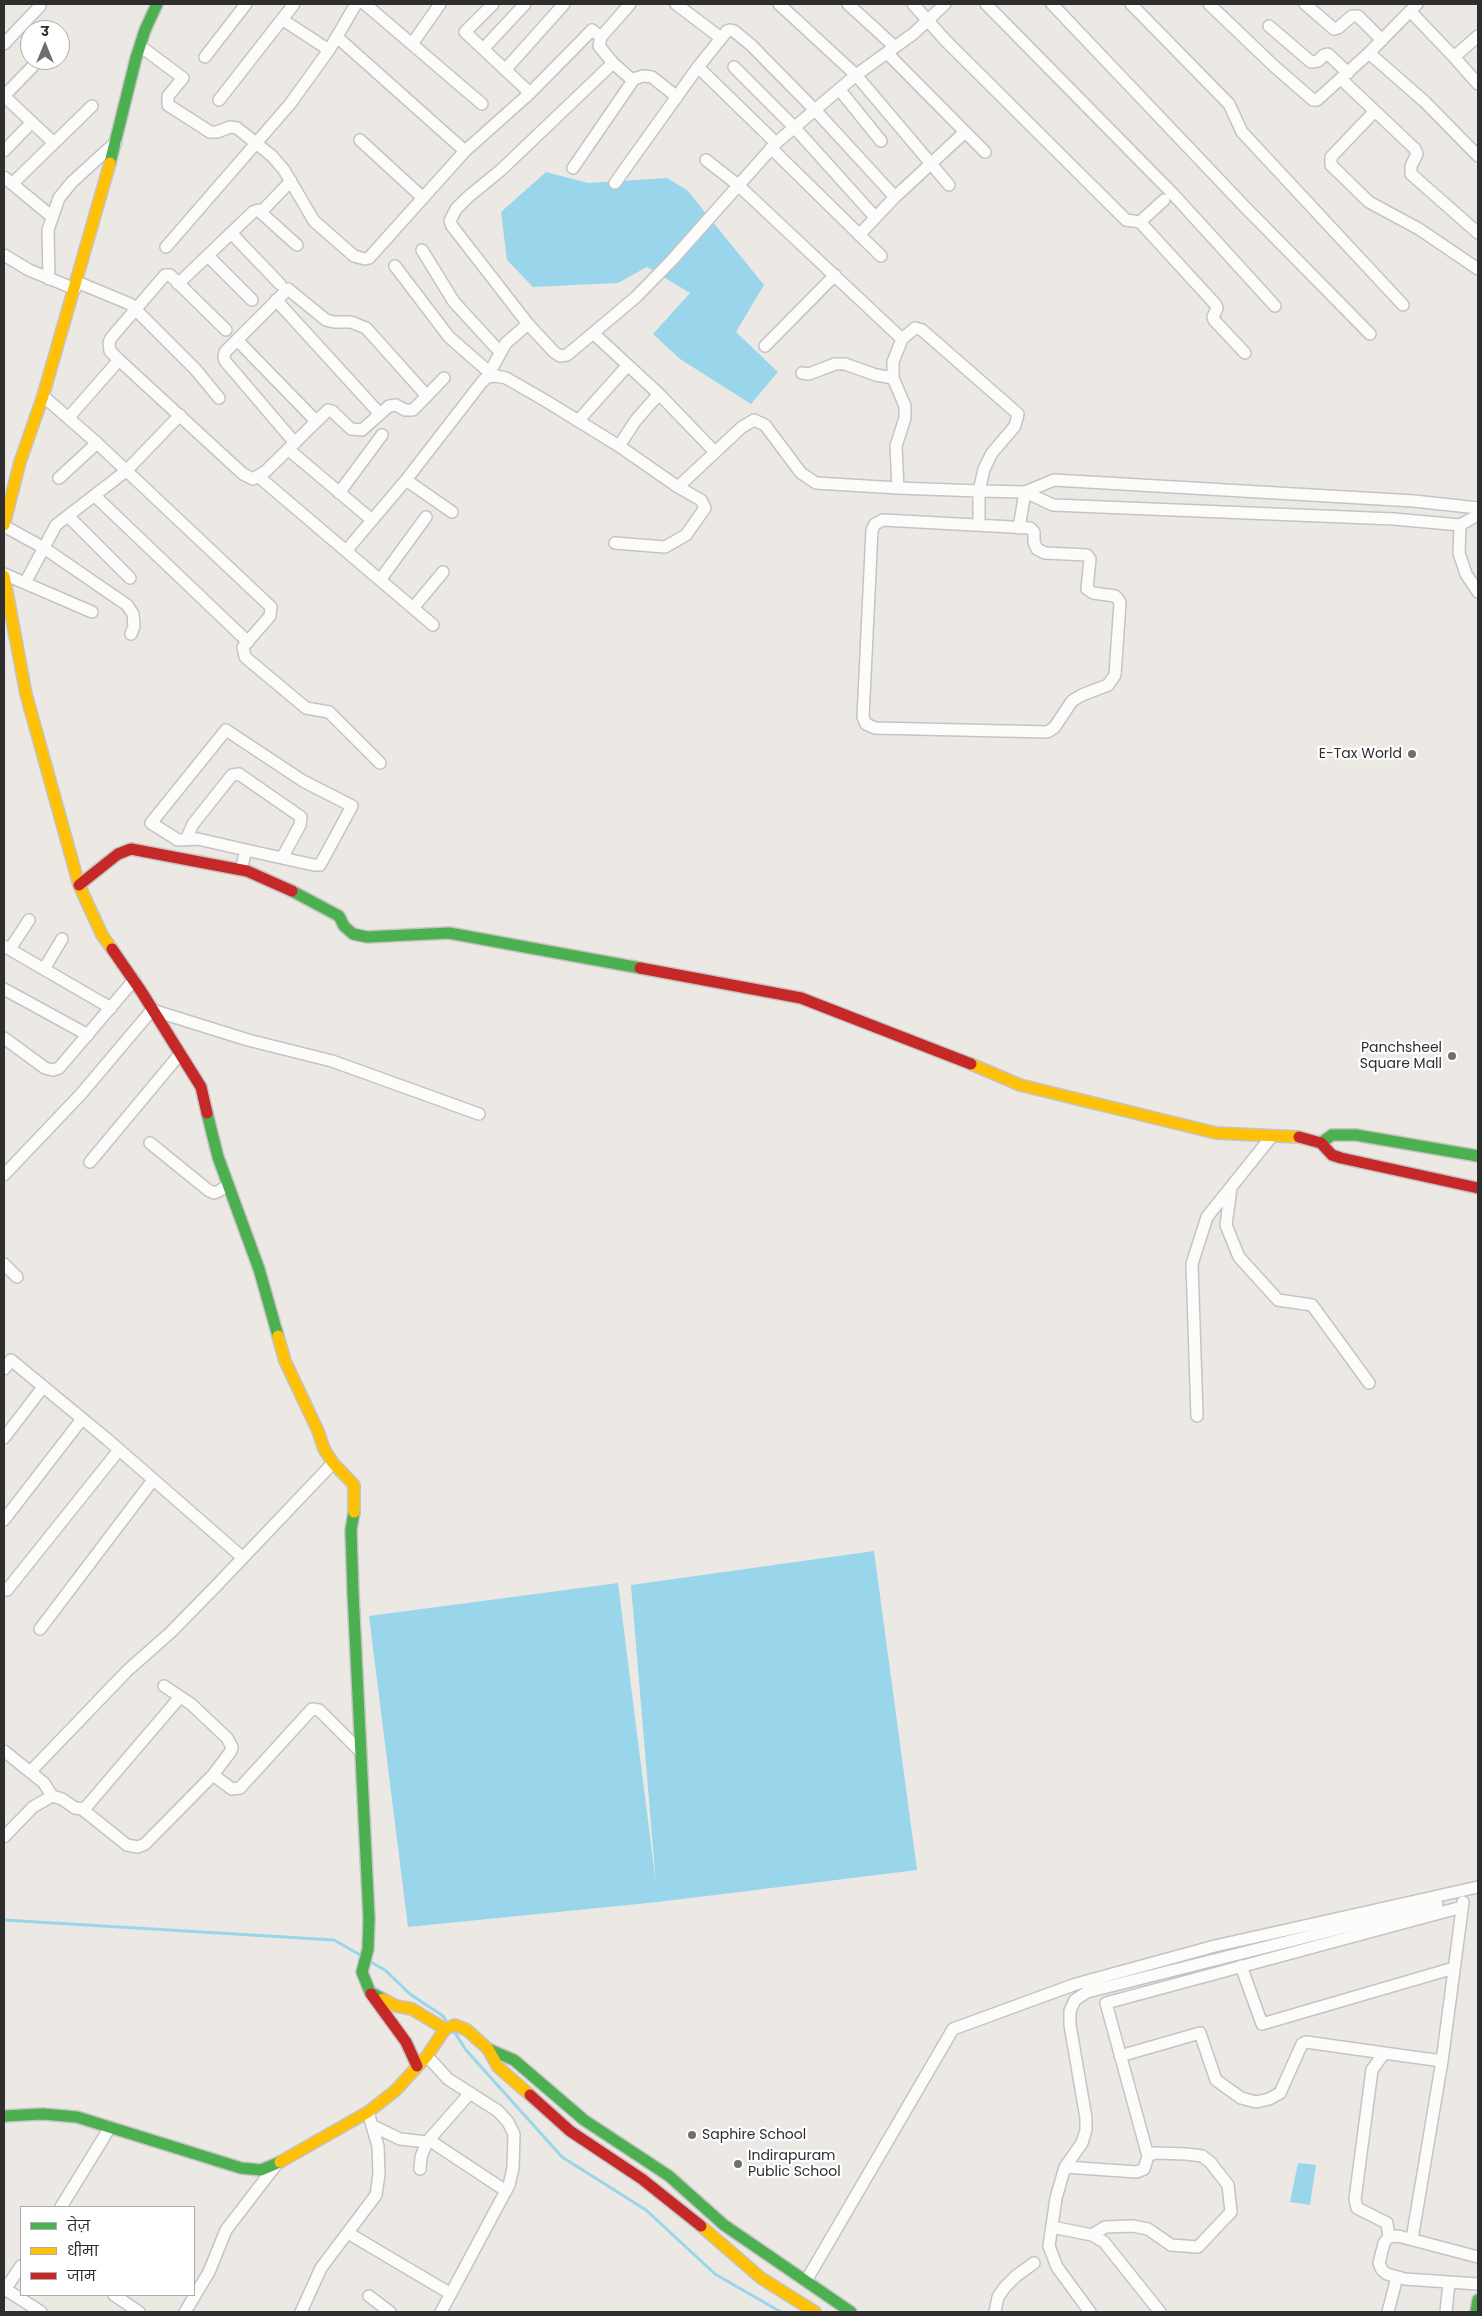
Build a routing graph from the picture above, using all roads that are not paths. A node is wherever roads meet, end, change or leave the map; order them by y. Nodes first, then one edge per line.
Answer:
1 (157, 4) edge
2 (246, 4) edge
3 (294, 4) edge
4 (356, 4) edge
5 (365, 4) edge
6 (440, 4) edge
7 (493, 4) edge
8 (526, 4) edge
9 (564, 4) edge
10 (630, 4) edge
11 (676, 4) edge
12 (779, 4) edge
13 (848, 4) edge
14 (914, 4) edge
15 (945, 4) edge
16 (986, 4) edge
17 (1052, 4) edge
18 (1131, 4) edge
19 (1210, 4) edge
20 (1306, 4) edge
21 (40, 6) dead end
22 (1414, 7) edge
23 (283, 20) junction
24 (928, 22) junction
25 (1269, 26) dead end
26 (1478, 36) edge
27 (337, 37) junction
28 (600, 37) junction
29 (721, 38) junction
30 (1382, 40) junction
31 (4, 44) edge
32 (412, 44) junction
33 (140, 46) junction
34 (484, 48) junction
35 (329, 50) junction
36 (891, 50) junction
37 (1369, 53) junction
38 (205, 57) dead end
39 (1454, 57) junction
40 (613, 63) junction
41 (698, 67) junction
42 (734, 67) dead end
43 (29, 70) edge
44 (505, 70) junction
45 (856, 75) junction
46 (1344, 76) junction
47 (634, 80) junction
48 (1478, 84) edge
49 (839, 89) junction
50 (530, 93) junction
51 (4, 96) edge
52 (677, 97) junction
53 (219, 100) dead end
54 (482, 104) dead end
55 (92, 106) dead end
56 (815, 110) junction
57 (1374, 112) junction
58 (32, 122) junction
59 (794, 126) junction
60 (965, 132) junction
61 (360, 140) dead end
62 (117, 141) junction
63 (881, 141) dead end
64 (54, 143) junction
65 (256, 144) junction
66 (774, 145) junction
67 (4, 151) edge
68 (465, 151) junction
69 (985, 152) dead end
70 (1478, 156) edge
71 (706, 160) dead end
72 (931, 164) junction
73 (573, 168) dead end
74 (8, 180) edge
75 (291, 181) junction
76 (615, 183) dead end
77 (738, 184) junction
78 (948, 185) dead end
79 (895, 197) junction
80 (423, 198) junction
81 (1164, 200) dead end
82 (260, 212) junction
83 (51, 216) junction
84 (876, 217) junction
85 (1140, 222) junction
86 (1478, 233) edge
87 (231, 234) junction
88 (859, 234) junction
89 (297, 245) dead end
90 (166, 247) dead end
91 (422, 250) dead end
92 (4, 255) edge
93 (208, 256) junction
94 (881, 256) dead end
95 (395, 266) dead end
96 (1478, 269) edge
97 (835, 275) junction
98 (49, 279) junction
99 (178, 284) junction
100 (280, 284) dead end
101 (76, 285) junction
102 (252, 300) dead end
103 (276, 300) junction
104 (1403, 305) dead end
105 (1275, 306) dead end
106 (136, 310) junction
107 (528, 324) junction
108 (226, 330) dead end
109 (593, 333) junction
110 (1370, 334) dead end
111 (902, 338) junction
112 (237, 340) junction
113 (765, 346) dead end
114 (500, 352) junction
115 (1245, 353) dead end
116 (119, 360) junction
117 (628, 365) junction
118 (802, 373) dead end
119 (488, 375) junction
120 (444, 378) dead end
121 (894, 378) junction
122 (660, 394) junction
123 (43, 396) junction
124 (427, 396) junction
125 (219, 398) dead end
126 (380, 414) junction
127 (180, 415) junction
128 (69, 417) junction
129 (316, 421) junction
130 (578, 421) junction
131 (382, 435) dead end
132 (98, 442) junction
133 (292, 446) junction
134 (619, 446) junction
135 (714, 451) junction
136 (126, 471) junction
137 (259, 477) junction
138 (59, 478) dead end
139 (406, 480) junction
140 (678, 487) junction
141 (898, 488) junction
142 (979, 491) junction
143 (1025, 492) junction
144 (339, 493) junction
145 (95, 496) junction
146 (7, 497) edge
147 (1478, 508) edge
148 (452, 512) dead end
149 (1478, 515) edge
150 (68, 516) junction
151 (426, 517) dead end
152 (372, 520) junction
153 (979, 525) junction
154 (1460, 525) junction
155 (4, 526) edge
156 (1019, 528) junction
157 (616, 543) dead end
158 (44, 548) junction
159 (346, 551) junction
160 (443, 572) dead end
161 (4, 575) edge
162 (130, 578) dead end
163 (380, 580) junction
164 (25, 583) junction
165 (1478, 592) edge
166 (413, 608) junction
167 (92, 612) dead end
168 (433, 625) dead end
169 (131, 634) dead end
170 (248, 642) junction
171 (380, 763) dead end
172 (186, 840) junction
173 (246, 850) junction
174 (282, 858) junction
175 (241, 870) junction
176 (80, 885) junction
177 (29, 920) dead end
178 (62, 939) dead end
179 (7, 947) edge
180 (44, 969) junction
181 (134, 980) junction
182 (4, 989) edge
183 (111, 1008) junction
184 (152, 1010) junction
185 (88, 1035) junction
186 (4, 1038) edge
187 (180, 1054) junction
188 (479, 1114) dead end
189 (1272, 1136) junction
190 (150, 1143) dead end
191 (1321, 1143) junction
192 (1478, 1156) edge
193 (90, 1162) dead end
194 (4, 1175) edge
195 (228, 1185) junction
196 (1231, 1186) junction
197 (1478, 1188) edge
198 (1478, 1200) edge
199 (4, 1264) edge
200 (17, 1277) dead end
201 (4, 1369) edge
202 (1369, 1383) dead end
203 (43, 1387) junction
204 (1197, 1416) dead end
205 (82, 1419) junction
206 (4, 1438) edge
207 (119, 1450) junction
208 (333, 1463) junction
209 (153, 1480) junction
210 (4, 1520) edge
211 (242, 1557) junction
212 (7, 1590) dead end
213 (40, 1629) dead end
214 (164, 1686) dead end
215 (180, 1696) junction
216 (4, 1751) edge
217 (361, 1752) junction
218 (30, 1772) junction
219 (213, 1775) junction
220 (52, 1796) junction
221 (82, 1809) junction
222 (4, 1837) edge
223 (1478, 1887) edge
224 (1478, 1894) edge
225 (1463, 1902) junction
226 (1241, 1966) junction
227 (1454, 1968) junction
228 (370, 1992) junction
229 (450, 2027) junction
230 (488, 2049) junction
231 (1384, 2053) junction
232 (427, 2056) junction
233 (1120, 2056) junction
234 (1442, 2061) junction
235 (417, 2066) junction
236 (470, 2093) junction
237 (368, 2112) junction
238 (4, 2116) edge
239 (373, 2126) junction
240 (109, 2129) junction
241 (431, 2143) junction
242 (1148, 2156) junction
243 (276, 2165) junction
244 (1065, 2167) junction
245 (420, 2168) dead end
246 (506, 2191) junction
247 (62, 2206) edge
248 (1052, 2228) junction
249 (348, 2233) junction
250 (1092, 2235) junction
251 (1389, 2238) junction
252 (1412, 2239) junction
253 (1478, 2257) edge
254 (1034, 2263) dead end
255 (20, 2268) edge
256 (1397, 2278) junction
257 (806, 2282) junction
258 (1449, 2283) junction
259 (1478, 2284) edge
260 (5, 2290) edge
261 (451, 2294) junction
262 (115, 2296) edge
263 (369, 2296) dead end
264 (1478, 2300) edge
265 (41, 2312) edge
266 (139, 2312) edge
267 (186, 2312) edge
268 (301, 2312) edge
269 (390, 2312) edge
270 (441, 2312) edge
271 (815, 2312) edge
272 (851, 2312) edge
273 (995, 2312) edge
274 (1090, 2312) edge
275 (1160, 2312) edge
276 (1388, 2312) edge
277 (1446, 2312) edge
278 (1476, 2312) edge

1 - 33 street
2 - 38 street
3 - 23 street
4 - 27 street
5 - 32 street
6 - 32 street
7 - 34 street
8 - 34 street
9 - 44 street
10 - 28 street
11 - 29 street
12 - 45 street
13 - 36 street
14 - 24 street
15 - 24 street
16 - 105 street
17 - 110 street
18 - 104 street
19 - 46 street
20 - 30 street
21 - 31 street
22 - 30 street
22 - 39 street
23 - 35 street
23 - 53 street
24 - 36 street
24 - 85 street
25 - 46 street
26 - 39 street
27 - 35 street
27 - 68 street
28 - 40 street
28 - 50 street
29 - 41 street
29 - 56 street
30 - 37 street
32 - 54 street
33 - 62 street
33 - 65 street
34 - 44 street
35 - 65 street
36 - 45 street
36 - 60 street
37 - 46 street
37 - 70 street
39 - 48 street
40 - 47 street
40 - 107 street
41 - 52 street
41 - 66 street
42 - 59 street
43 - 51 street
44 - 50 street
45 - 49 street
45 - 72 street
46 - 57 street
47 - 52 street
47 - 73 street
49 - 56 street
49 - 63 street
50 - 68 street
51 - 58 street
52 - 76 street
55 - 64 street
56 - 59 street
56 - 79 street
57 - 86 street
57 - 96 street
58 - 64 street
58 - 67 street
59 - 66 street
59 - 84 street
60 - 69 street
60 - 72 street
61 - 80 street
62 - 83 street
62 - 101 street
64 - 74 street
65 - 75 street
65 - 90 street
66 - 77 street
66 - 88 street
68 - 80 street
71 - 77 street
72 - 78 street
72 - 79 street
74 - 83 street
75 - 80 street
75 - 82 street
77 - 97 street
77 - 109 street
79 - 84 street
81 - 85 street
82 - 87 street
82 - 89 street
83 - 98 street
84 - 88 street
85 - 115 street
87 - 93 street
87 - 100 street
88 - 94 street
91 - 114 street
92 - 98 street
93 - 99 street
93 - 102 street
95 - 119 street
97 - 111 street
97 - 113 street
98 - 101 street
99 - 106 street
99 - 108 street
101 - 106 street
101 - 123 street
103 - 112 street
103 - 124 street
103 - 126 street
106 - 116 street
106 - 125 street
107 - 109 street
107 - 114 street
109 - 117 street
111 - 121 street
111 - 142 street
112 - 129 street
112 - 133 street
114 - 119 street
116 - 127 street
116 - 128 street
117 - 122 street
117 - 130 street
118 - 121 street
119 - 130 street
119 - 139 street
120 - 124 street
121 - 141 street
122 - 134 street
122 - 135 street
123 - 128 street
123 - 146 street
124 - 126 street
126 - 129 street
127 - 136 street
127 - 137 street
128 - 132 street
129 - 133 street
130 - 134 street
131 - 144 street
132 - 136 street
132 - 138 street
133 - 137 street
133 - 144 street
134 - 140 street
135 - 140 street
135 - 141 street
136 - 145 street
136 - 170 street
137 - 159 street
139 - 148 street
139 - 152 street
140 - 157 street
141 - 142 street
142 - 143 street
142 - 153 street
143 - 147 street
143 - 154 street
143 - 156 street
144 - 152 street
145 - 150 street
145 - 170 street
146 - 155 street
149 - 154 street
150 - 158 street
150 - 162 street
151 - 163 street
152 - 159 street
153 - 156 street
153 - 156 street
154 - 165 street
155 - 158 street
158 - 164 street
158 - 169 street
159 - 163 street
160 - 166 street
161 - 164 street
161 - 176 street
163 - 166 street
164 - 167 street
166 - 168 street
170 - 171 street
172 - 173 street
172 - 174 street
172 - 174 street
173 - 174 street
173 - 175 street
175 - 176 street
175 - 189 street
176 - 181 street
177 - 179 street
178 - 180 street
179 - 180 street
180 - 183 street
181 - 183 street
181 - 184 street
182 - 185 street
183 - 185 street
184 - 187 street
184 - 188 street
184 - 194 street
185 - 186 street
187 - 193 street
187 - 195 street
189 - 191 street
189 - 196 street
190 - 195 street
191 - 192 street
191 - 197 street
195 - 208 street
196 - 202 street
196 - 204 street
197 - 198 street
199 - 200 street
201 - 203 street
203 - 205 street
203 - 206 street
205 - 207 street
205 - 210 street
207 - 209 street
207 - 212 street
208 - 211 street
208 - 217 street
209 - 211 street
209 - 213 street
211 - 218 street
214 - 215 street
215 - 219 street
215 - 221 street
216 - 218 street
217 - 219 street
217 - 228 street
218 - 220 street
219 - 221 street
220 - 221 street
220 - 222 street
223 - 257 street
224 - 225 street
225 - 226 street
225 - 227 street
225 - 244 street
226 - 227 street
226 - 233 street
227 - 234 street
228 - 229 street
228 - 235 street
229 - 230 street
229 - 232 street
230 - 257 street
230 - 271 street
231 - 233 street
231 - 234 street
231 - 251 street
232 - 235 street
232 - 236 street
233 - 242 street
234 - 252 street
235 - 237 street
236 - 241 street
236 - 246 street
237 - 239 street
237 - 243 street
238 - 240 street
239 - 241 street
239 - 249 street
240 - 243 street
240 - 247 street
241 - 245 street
241 - 246 street
242 - 244 street
242 - 250 street
243 - 267 street
244 - 248 street
246 - 261 street
248 - 250 street
248 - 274 street
249 - 261 street
249 - 268 street
250 - 275 street
251 - 252 street
251 - 256 street
252 - 253 street
254 - 273 street
255 - 260 street
256 - 258 street
256 - 276 street
257 - 272 street
258 - 259 street
258 - 277 street
260 - 265 street
261 - 270 street
262 - 266 street
263 - 269 street
264 - 278 street

